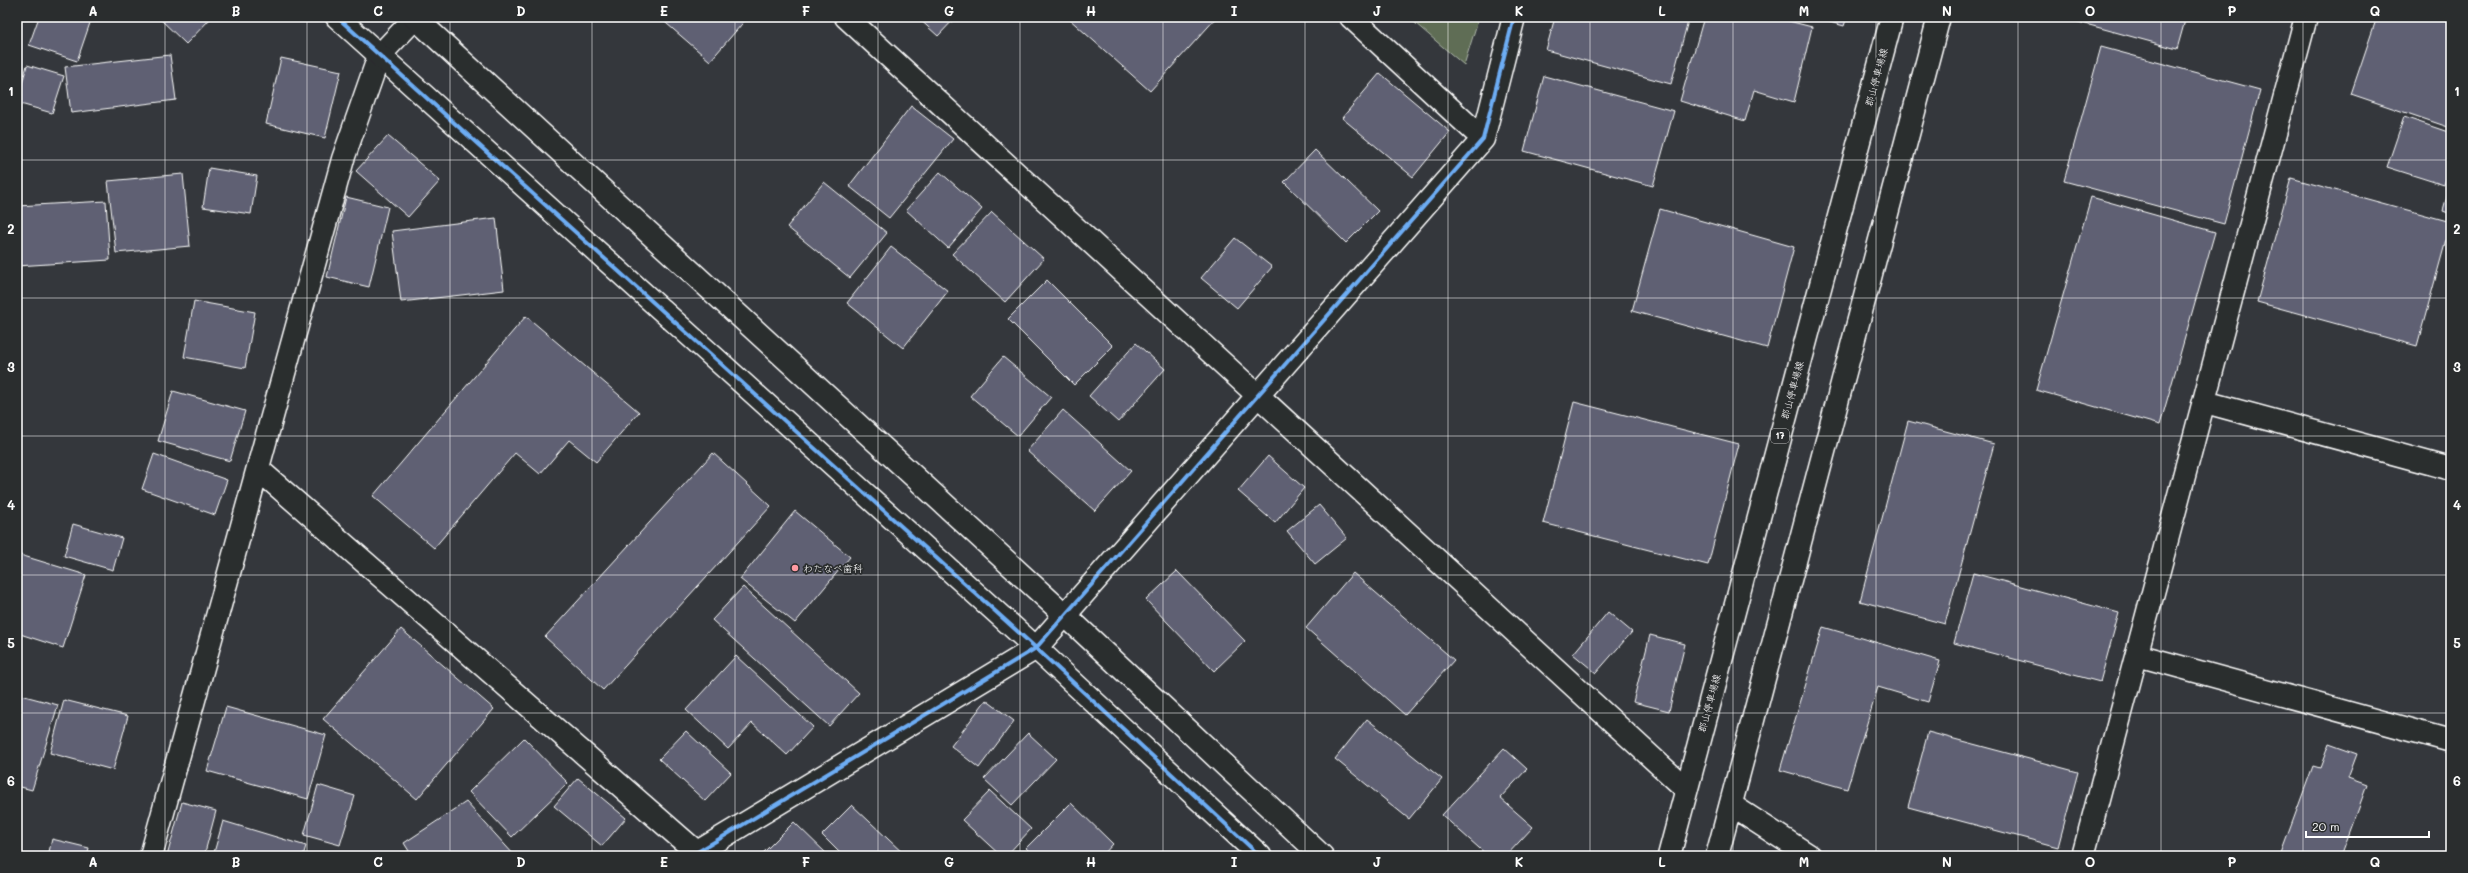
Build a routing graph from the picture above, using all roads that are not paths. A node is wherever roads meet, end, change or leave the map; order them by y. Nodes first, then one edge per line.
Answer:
1 (338, 17) edge
2 (415, 17) edge
3 (846, 17) edge
4 (1351, 17) edge
5 (1514, 17) edge
6 (1892, 17) edge
7 (1939, 17) edge
8 (2306, 17) edge
9 (379, 56) junction
10 (1483, 139) junction
11 (1259, 395) junction
12 (2205, 402) junction
13 (2451, 469) edge
14 (258, 470) junction
15 (1066, 616) junction
16 (1036, 648) junction
17 (2137, 655) junction
18 (2451, 741) edge
19 (1686, 789) junction
20 (1731, 805) junction
21 (697, 855) edge
22 (151, 856) edge
23 (1260, 856) edge
24 (1322, 856) edge
25 (1669, 856) edge
26 (1718, 856) edge
27 (1810, 856) edge
28 (2083, 856) edge

1 - 9 street
2 - 9 street
2 - 15 street
3 - 11 street
4 - 10 street
5 - 10 street
6 - 19 street, 郡山停車場線 / 17
7 - 20 street
8 - 12 street
9 - 14 street
9 - 16 street
10 - 11 street
11 - 15 street
11 - 19 street
12 - 13 street
12 - 17 street
14 - 21 street
14 - 22 street
15 - 16 street
15 - 24 street
16 - 21 street
16 - 23 street
17 - 18 street
17 - 28 street
19 - 25 street, 郡山停車場線 / 17
20 - 26 street
20 - 27 street

